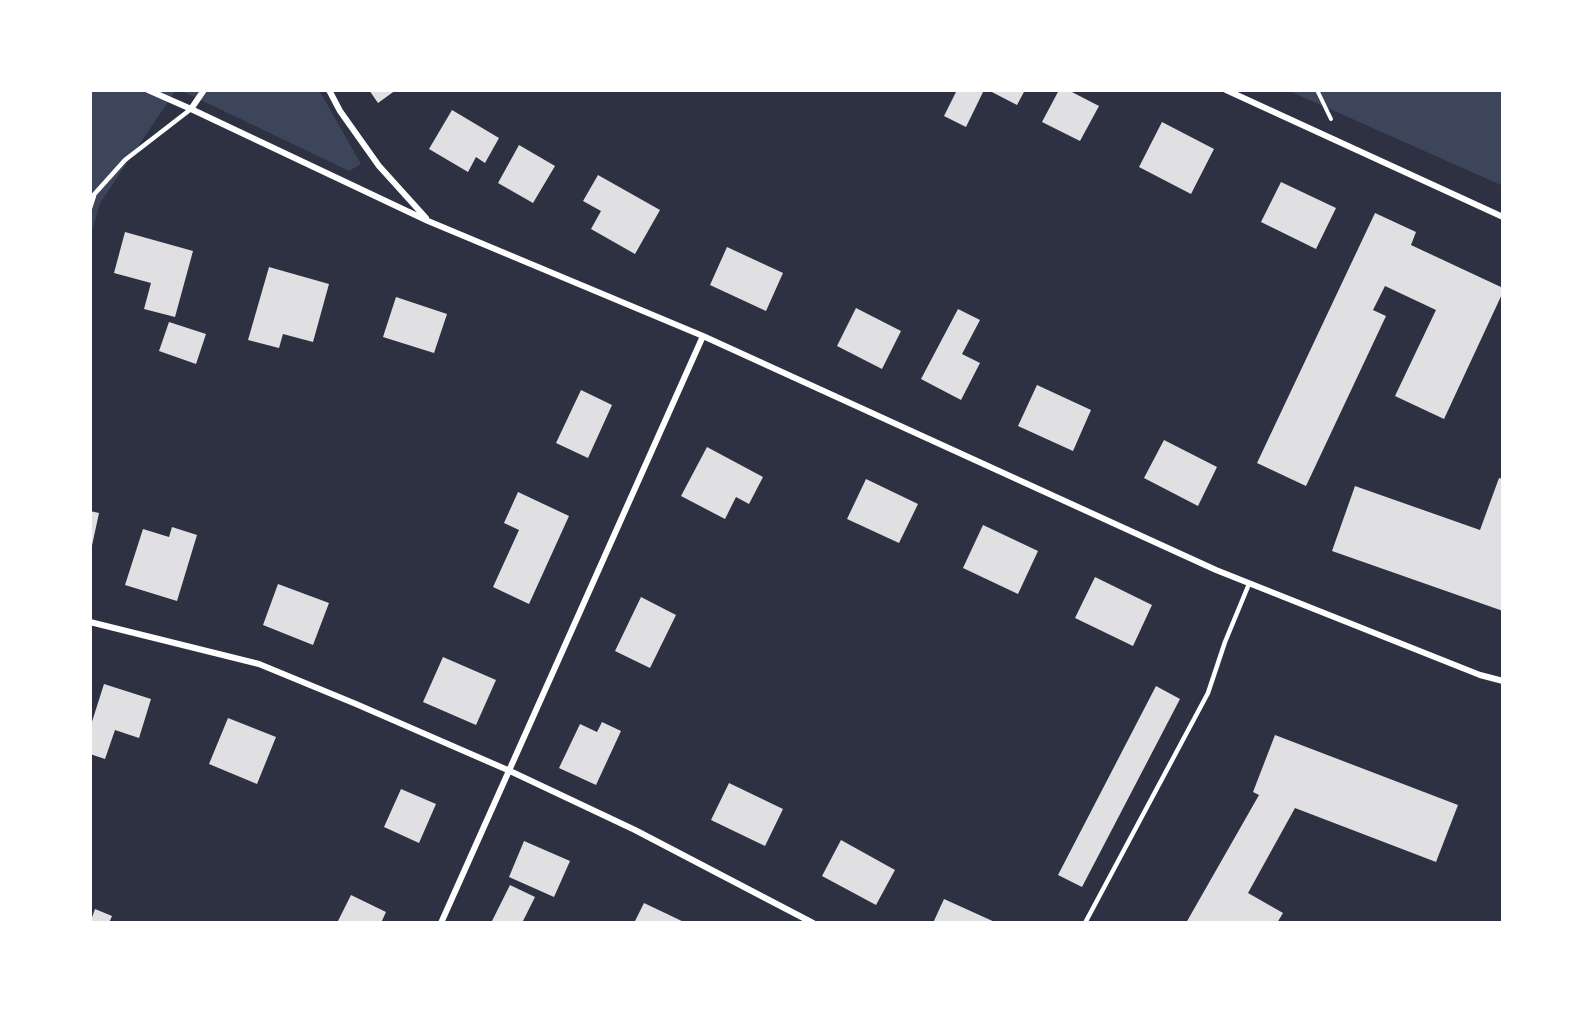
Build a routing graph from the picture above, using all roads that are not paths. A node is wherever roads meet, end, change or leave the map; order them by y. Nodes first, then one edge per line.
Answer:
1 (148, 90) edge
2 (204, 90) edge
3 (329, 90) edge
4 (1226, 90) edge
5 (191, 109) junction
6 (92, 197) edge
7 (90, 208) edge
8 (1503, 217) edge
9 (428, 221) junction
10 (703, 336) junction
11 (1249, 584) junction
12 (90, 622) edge
13 (1503, 681) edge
14 (510, 771) junction
15 (441, 923) edge
16 (813, 923) edge
17 (1085, 923) edge

1 - 5 street
2 - 5 street
3 - 9 street
4 - 8 street
5 - 6 lane
5 - 9 street
6 - 7 lane
9 - 10 street
10 - 11 street
10 - 14 street
11 - 13 street
11 - 17 lane
12 - 14 street
14 - 15 street
14 - 16 street

